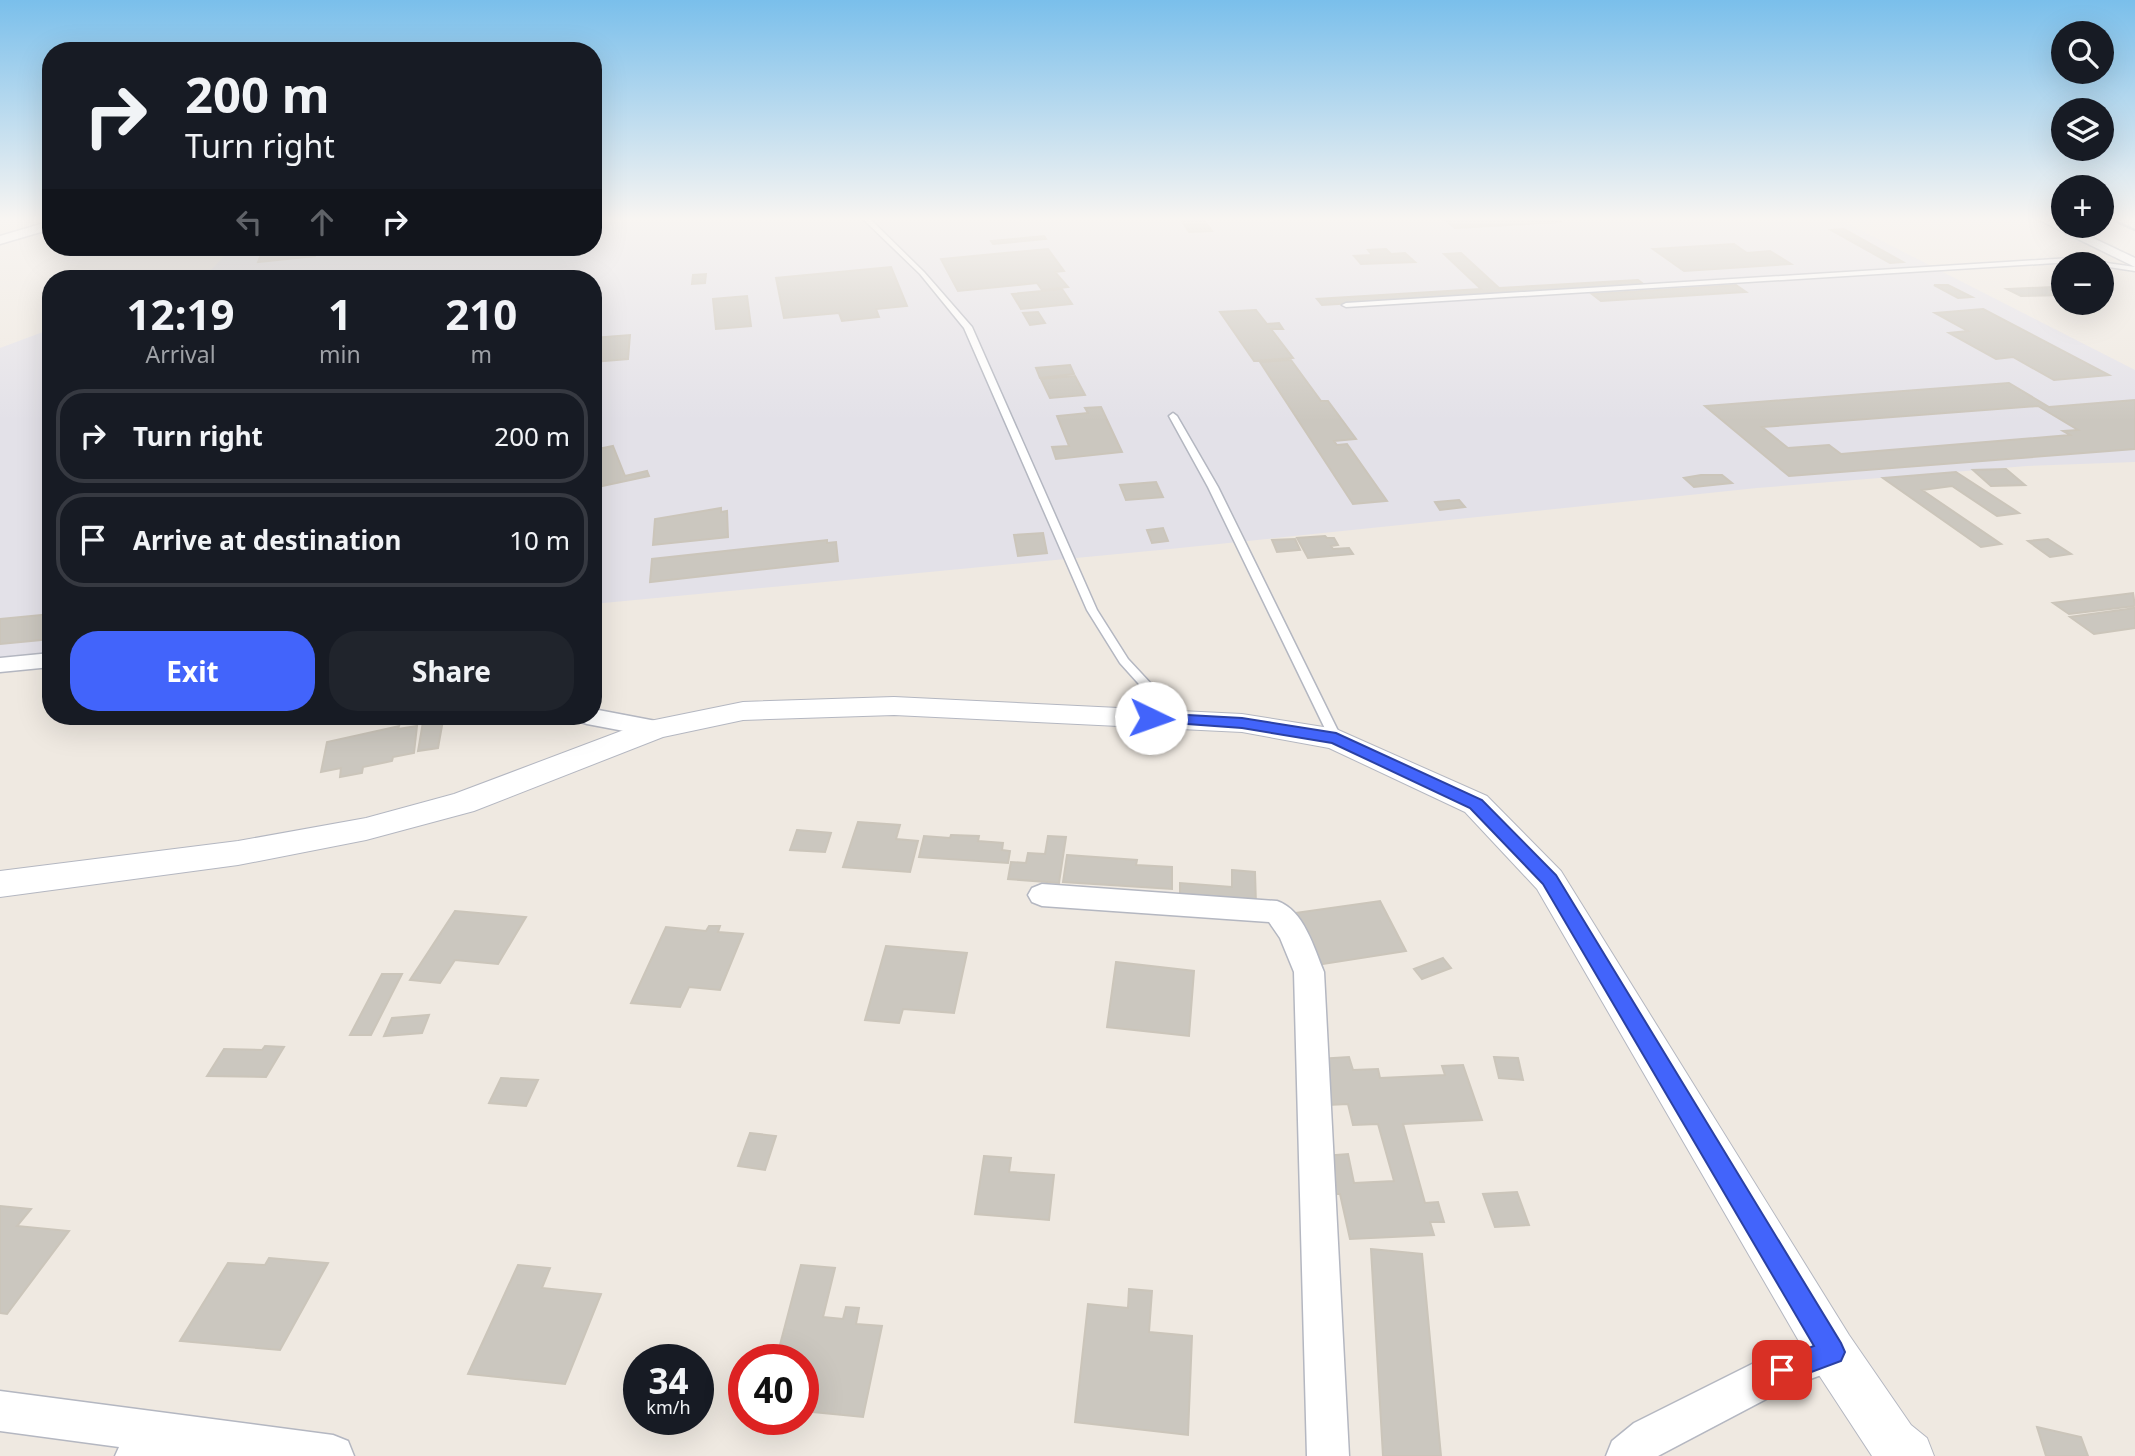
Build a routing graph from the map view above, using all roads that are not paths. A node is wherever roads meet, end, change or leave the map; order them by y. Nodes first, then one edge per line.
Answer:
1 (932, 285) edge
2 (1669, 285) edge
3 (1346, 305) dead end
4 (1173, 416) dead end
5 (42, 661) edge
6 (0, 666) edge
7 (602, 719) edge
8 (1177, 719) junction
9 (656, 729) junction
10 (1336, 739) junction
11 (0, 884) edge
12 (1042, 895) dead end
13 (1832, 1352) junction
14 (0, 1411) edge
15 (148, 1444) edge
16 (333, 1456) edge
17 (1328, 1456) edge
18 (1626, 1456) edge
19 (1909, 1456) edge

1 - 8 lane
2 - 3 lane
4 - 10 lane
5 - 6 street
7 - 9 street
8 - 9 street
8 - 10 street
9 - 11 street
10 - 13 street
12 - 17 street
13 - 18 street
13 - 19 street
14 - 15 street
15 - 16 street

